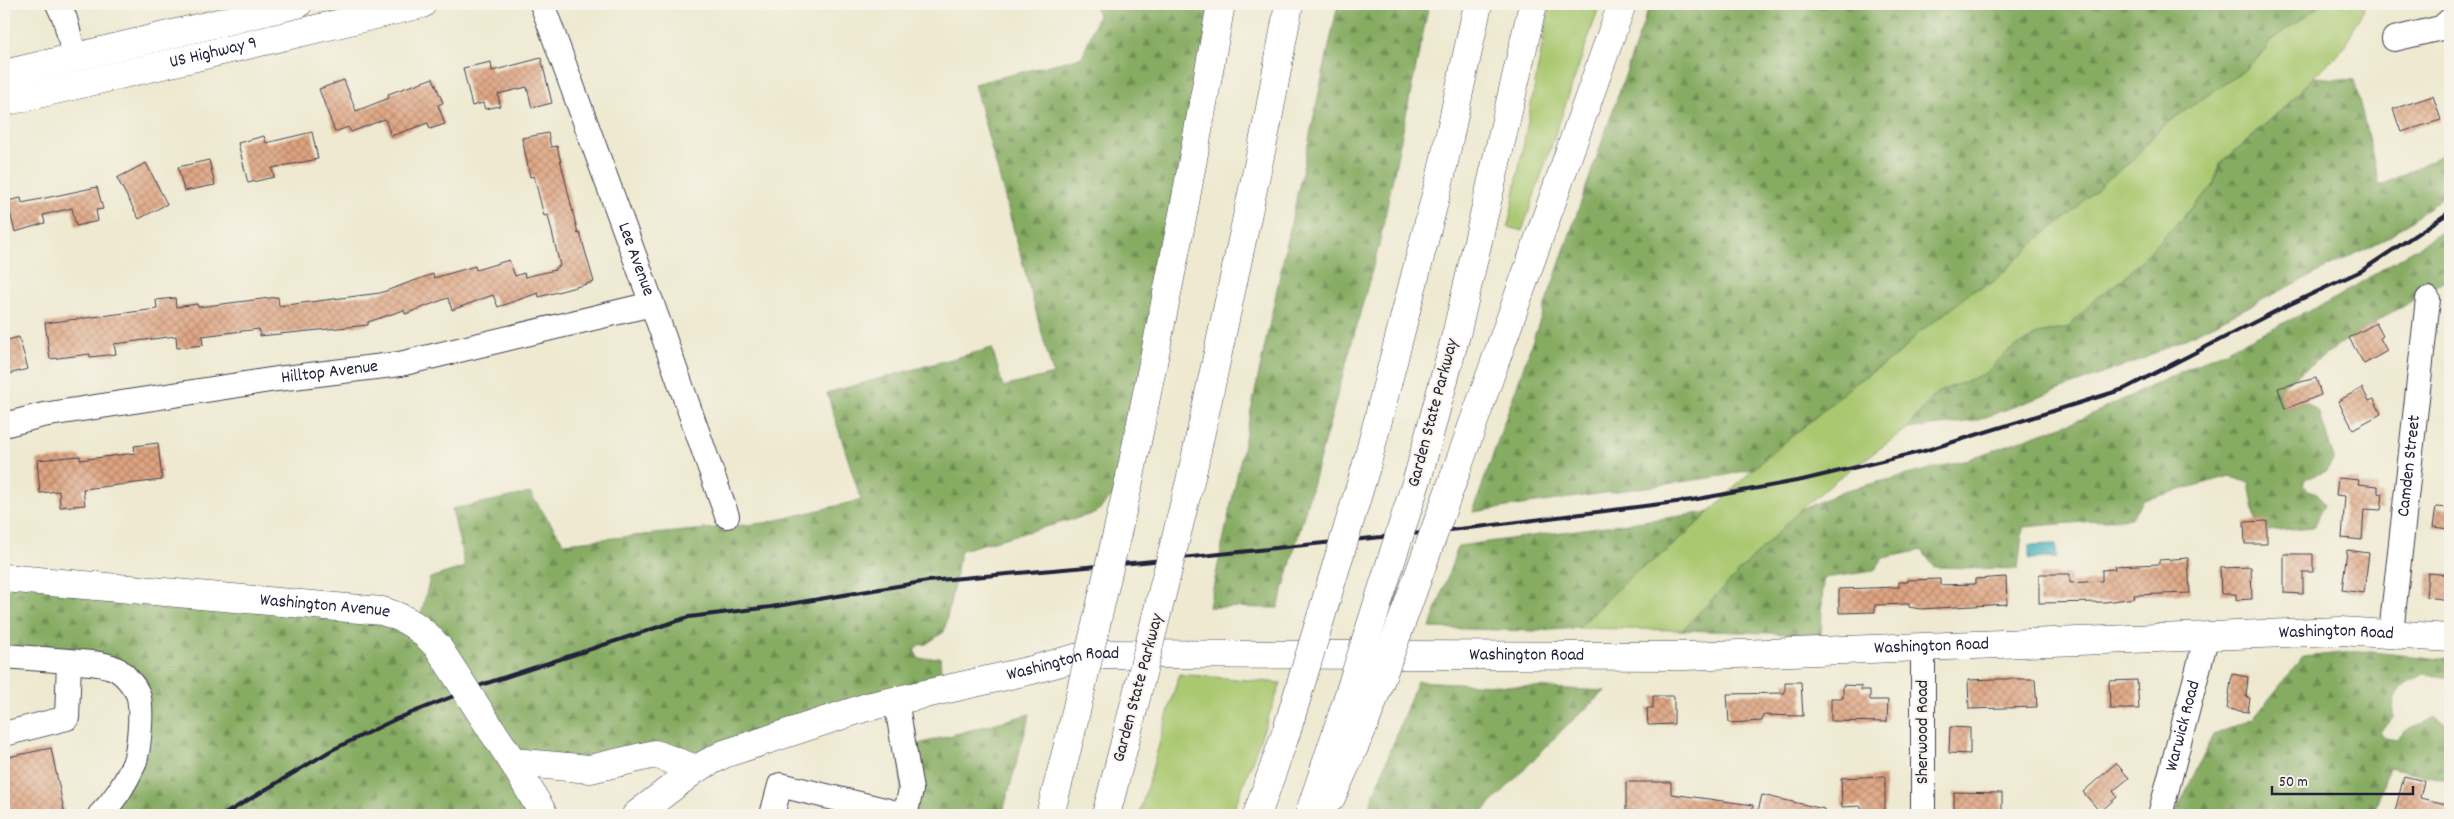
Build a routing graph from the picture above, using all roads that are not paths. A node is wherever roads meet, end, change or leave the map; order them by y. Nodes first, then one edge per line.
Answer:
1 (58, 4) edge
2 (298, 4) edge
3 (422, 4) edge
4 (542, 4) edge
5 (1288, 4) edge
6 (1478, 4) edge
7 (1533, 4) edge
8 (1622, 4) edge
9 (1220, 6) edge
10 (2450, 20) edge
11 (2394, 39) dead end
12 (75, 58) junction
13 (4, 74) edge
14 (4, 102) edge
15 (2428, 299) dead end
16 (652, 304) junction
17 (4, 425) edge
18 (727, 516) dead end
19 (4, 578) edge
20 (2391, 633) junction
21 (2207, 635) junction
22 (2450, 638) edge
23 (1923, 648) junction
24 (4, 656) edge
25 (69, 661) junction
26 (896, 700) junction
27 (1354, 719) junction
28 (4, 734) edge
29 (513, 762) junction
30 (696, 769) junction
31 (100, 815) edge
32 (544, 815) edge
33 (636, 815) edge
34 (772, 815) edge
35 (905, 815) edge
36 (1050, 815) edge
37 (1106, 815) edge
38 (1257, 815) edge
39 (1309, 815) edge
40 (1324, 815) edge
41 (1923, 815) edge
42 (2160, 815) edge

1 - 12 street
2 - 12 main road, US Highway 9
3 - 14 main road, US Highway 9
4 - 16 street, Lee Avenue
5 - 37 main road, Garden State Parkway, bridge
6 - 38 main road, bridge
7 - 27 main road, Garden State Parkway, bridge
8 - 27 main road, bridge
9 - 36 main road, bridge
10 - 11 street
12 - 13 main road, US Highway 9
15 - 20 street, Camden Street
16 - 17 street, Hilltop Avenue
16 - 18 street, Lee Avenue
19 - 29 main road, Washington Avenue, bridge
20 - 21 main road, Washington Road
20 - 22 main road, Washington Road
21 - 23 main road, Washington Road
21 - 42 street, Warwick Road
23 - 26 main road, Washington Road
23 - 41 street, Sherwood Road
24 - 25 street
25 - 28 street
25 - 31 street
26 - 30 main road, Washington Road
26 - 35 street
27 - 39 main road, Garden State Parkway
27 - 40 main road
29 - 30 main road
29 - 32 main road, Washington Avenue
30 - 33 main road, Washington Road
34 - 35 street

